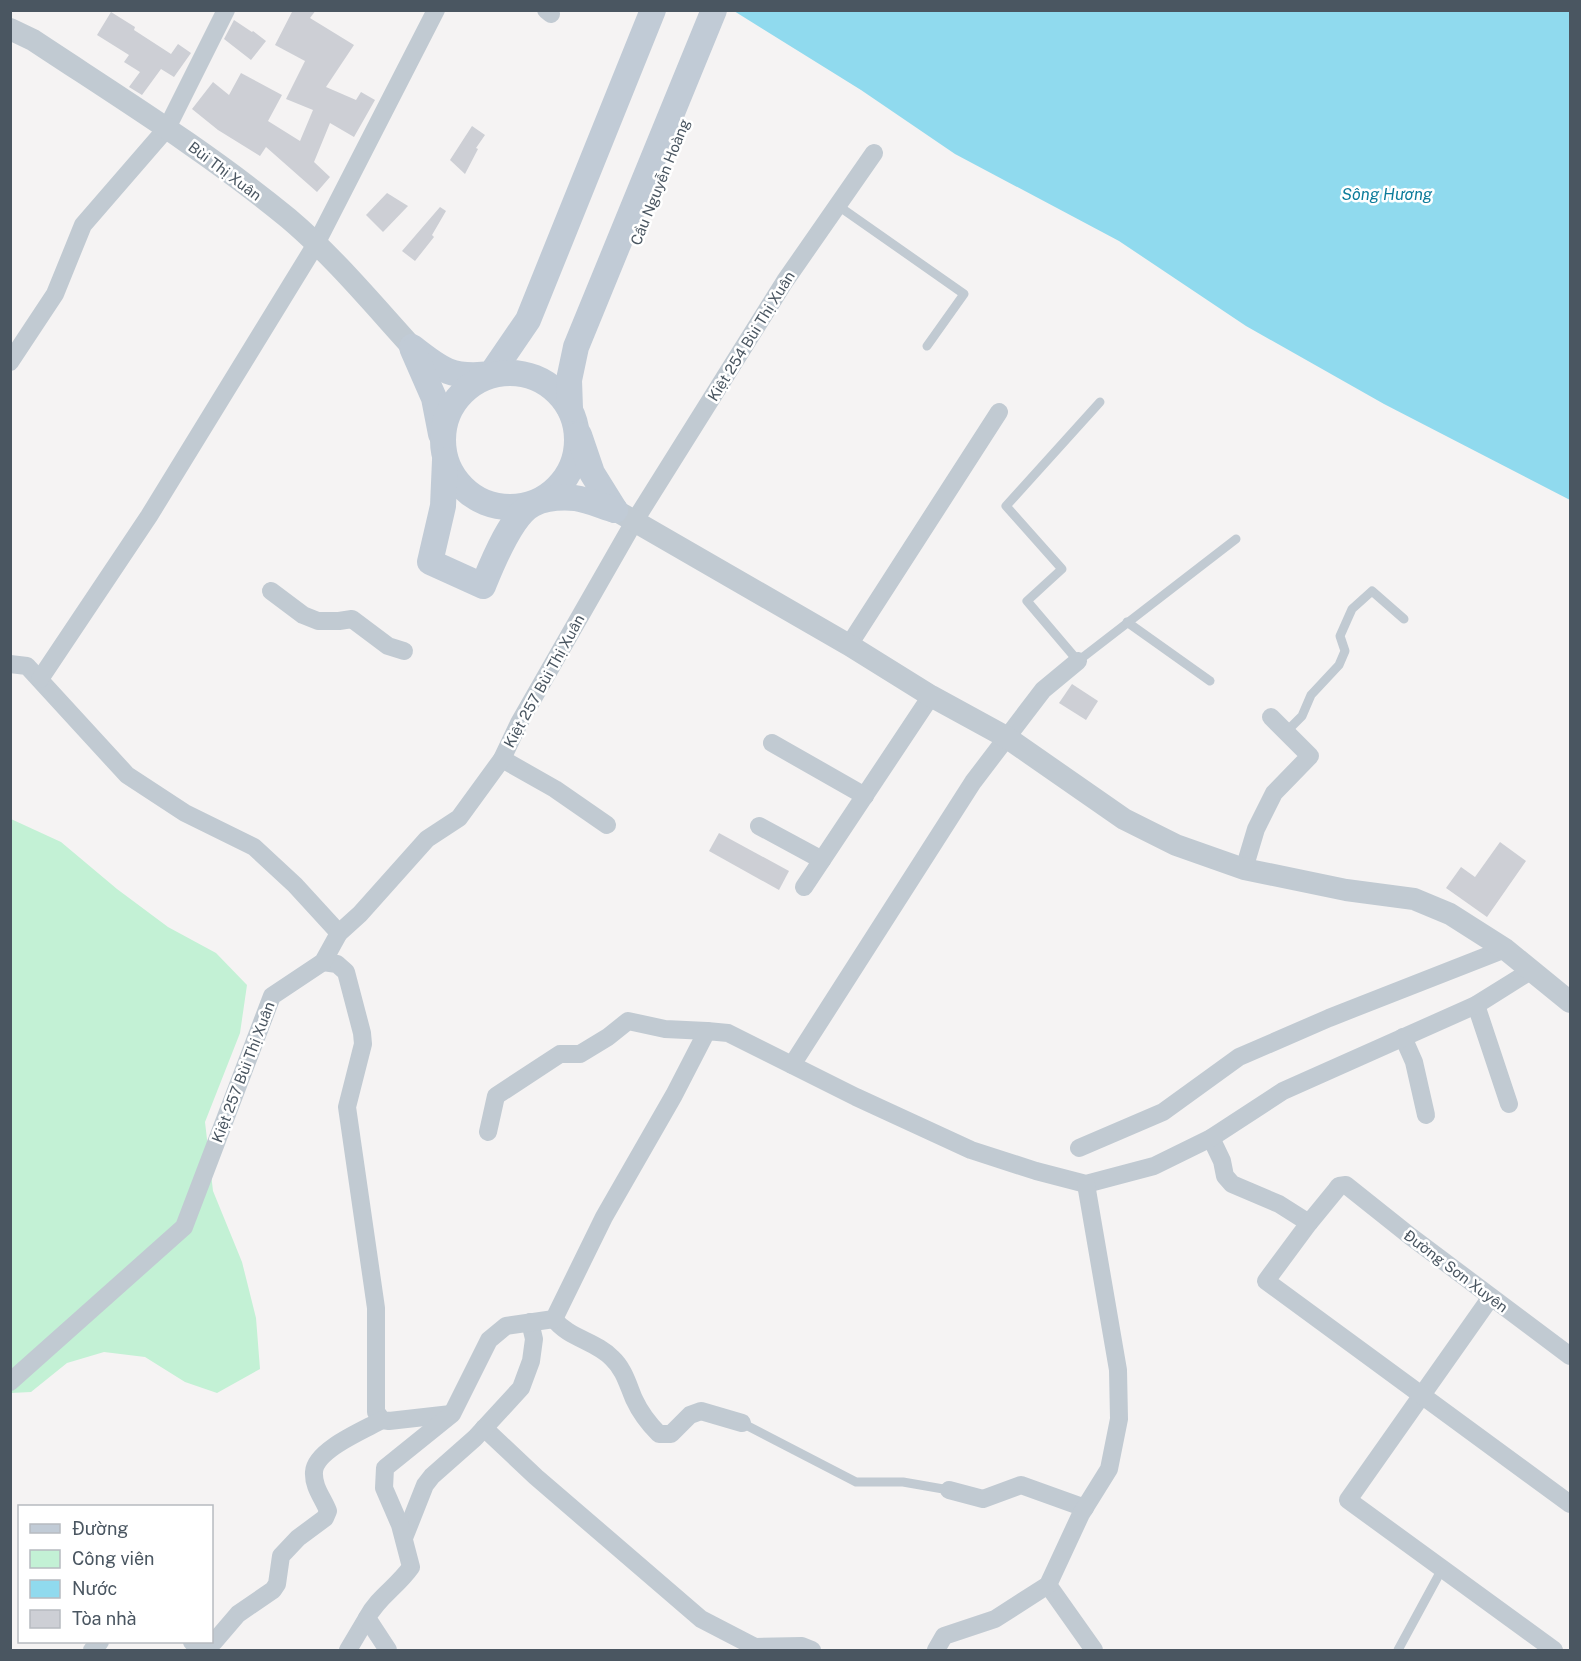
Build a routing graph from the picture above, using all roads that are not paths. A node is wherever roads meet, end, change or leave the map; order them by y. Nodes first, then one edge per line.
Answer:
1 (226, 10) edge
2 (435, 10) edge
3 (638, 10) edge
4 (653, 10) edge
5 (714, 10) edge
6 (730, 10) edge
7 (10, 29) edge
8 (607, 104) junction
9 (167, 128) junction
10 (670, 137) junction
11 (874, 153) dead end
12 (837, 205) junction
13 (316, 244) junction
14 (927, 346) dead end
15 (412, 347) junction
16 (10, 362) edge
17 (491, 374) junction
18 (1100, 402) dead end
19 (999, 412) dead end
20 (574, 420) junction
21 (444, 449) junction
22 (532, 504) junction
23 (625, 516) junction
24 (1236, 539) dead end
25 (271, 591) dead end
26 (1404, 619) dead end
27 (1127, 622) junction
28 (849, 645) junction
29 (404, 651) dead end
30 (1078, 662) junction
31 (10, 664) edge
32 (40, 680) junction
33 (1210, 681) dead end
34 (931, 696) junction
35 (1271, 717) dead end
36 (1286, 732) junction
37 (1006, 737) junction
38 (772, 743) dead end
39 (502, 759) junction
40 (865, 796) junction
41 (607, 825) dead end
42 (759, 826) dead end
43 (822, 860) junction
44 (1244, 869) junction
45 (804, 887) dead end
46 (339, 933) junction
47 (1505, 949) junction
48 (323, 962) junction
49 (1532, 970) junction
50 (1570, 1002) edge
51 (1476, 1005) junction
52 (706, 1031) junction
53 (1403, 1037) junction
54 (792, 1065) junction
55 (1509, 1104) dead end
56 (1426, 1115) dead end
57 (488, 1132) dead end
58 (1211, 1138) junction
59 (1079, 1148) dead end
60 (1086, 1184) junction
61 (1309, 1223) junction
62 (1491, 1298) junction
63 (554, 1319) junction
64 (530, 1322) junction
65 (1570, 1356) edge
66 (10, 1382) edge
67 (1422, 1395) junction
68 (452, 1414) junction
69 (382, 1420) junction
70 (742, 1423) joint
71 (484, 1428) junction
72 (949, 1490) joint
73 (1570, 1504) edge
74 (1085, 1508) junction
75 (404, 1538) junction
76 (1442, 1569) junction
77 (1048, 1584) junction
78 (367, 1618) junction
79 (213, 1642) edge
80 (349, 1650) edge
81 (388, 1650) edge
82 (812, 1650) edge
83 (936, 1650) edge
84 (1094, 1650) edge
85 (1398, 1650) edge
86 (1554, 1650) edge

1 - 9 street
2 - 13 street
3 - 8 main road
4 - 8 main road
5 - 10 main road, Cầu Nguyễn Hoàng
6 - 10 main road, Cầu Nguyễn Hoàng
7 - 9 street, Bùi Thị Xuân
8 - 17 main road
9 - 13 street, Bùi Thị Xuân
9 - 16 street
10 - 20 main road, Cầu Nguyễn Hoàng
11 - 12 street, Kiệt 254 Bùi Thị Xuân
12 - 14 lane
12 - 23 street, Kiệt 254 Bùi Thị Xuân
13 - 15 street, Bùi Thị Xuân
13 - 32 street
15 - 17 main road
15 - 21 main road
17 - 20 main road
17 - 21 main road
18 - 30 lane
19 - 28 street
20 - 22 main road
20 - 23 main road
21 - 22 main road
21 - 22 main road
22 - 23 main road
23 - 28 street
23 - 39 street, Kiệt 257 Bùi Thị Xuân
24 - 27 lane
25 - 29 street
26 - 36 lane
27 - 30 lane
27 - 33 lane
28 - 34 street
30 - 37 street
31 - 32 street
32 - 46 street
34 - 37 street
34 - 40 street
35 - 36 street
36 - 44 street
37 - 44 street
37 - 54 street
38 - 40 street
39 - 41 street
39 - 46 street, Kiệt 257 Bùi Thị Xuân
40 - 43 street
42 - 43 street
43 - 45 street
44 - 47 street
46 - 48 street, Kiệt 257 Bùi Thị Xuân
47 - 49 street
47 - 59 street
48 - 66 street, Kiệt 257 Bùi Thị Xuân
48 - 69 street
49 - 50 street
49 - 51 street
51 - 53 street
51 - 55 street
52 - 54 street
52 - 57 street
52 - 63 street
53 - 56 street
53 - 58 street
54 - 60 street
58 - 60 street
58 - 61 street
60 - 74 street
61 - 62 street, Đường Sơn Xuyên
61 - 67 street
62 - 65 street, Đường Sơn Xuyên
62 - 67 street
63 - 64 street
63 - 70 street
64 - 68 street
64 - 71 street
67 - 73 street
67 - 76 street
68 - 69 street
68 - 75 street
69 - 79 street
70 - 72 lane
71 - 75 street
71 - 82 street
72 - 74 street
74 - 77 street
75 - 78 street
76 - 85 lane
76 - 86 street
77 - 83 street
77 - 84 street
78 - 80 street
78 - 81 street

